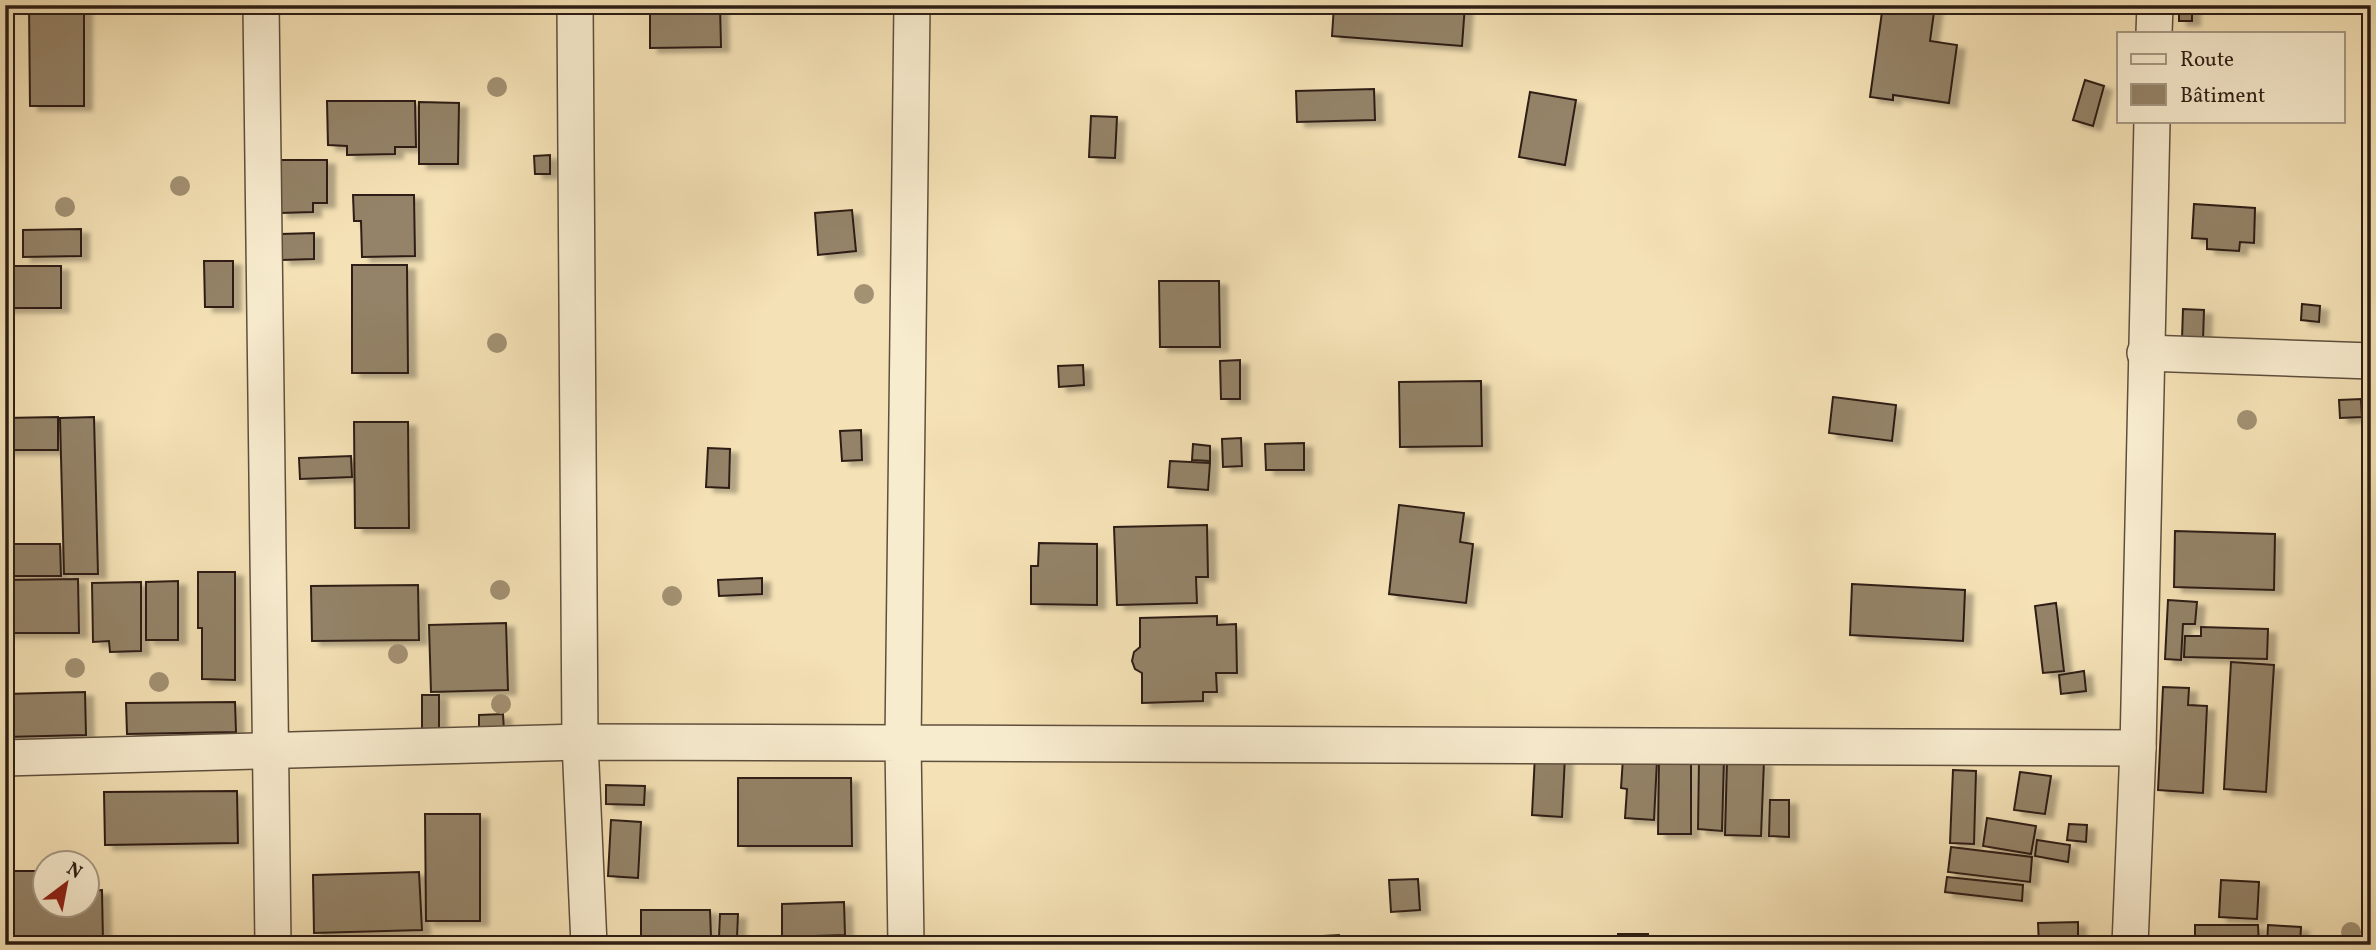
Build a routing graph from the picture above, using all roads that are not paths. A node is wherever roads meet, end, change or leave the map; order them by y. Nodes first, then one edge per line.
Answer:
1 (261, 5) edge
2 (575, 5) edge
3 (912, 5) edge
4 (2155, 5) edge
5 (2154, 32) edge
6 (2152, 122) edge
7 (2146, 353) junction
8 (2371, 361) edge
9 (580, 742) junction
10 (903, 743) junction
11 (2138, 748) junction
12 (272, 751) junction
13 (5, 758) edge
14 (273, 945) edge
15 (589, 945) edge
16 (906, 945) edge
17 (2130, 945) edge

1 - 12 street
2 - 9 street
3 - 10 street
4 - 5 street
6 - 7 street
7 - 8 street
7 - 11 street
9 - 10 street
9 - 12 street
9 - 15 street
10 - 11 street
10 - 16 street
11 - 17 street
12 - 13 street
12 - 14 street

